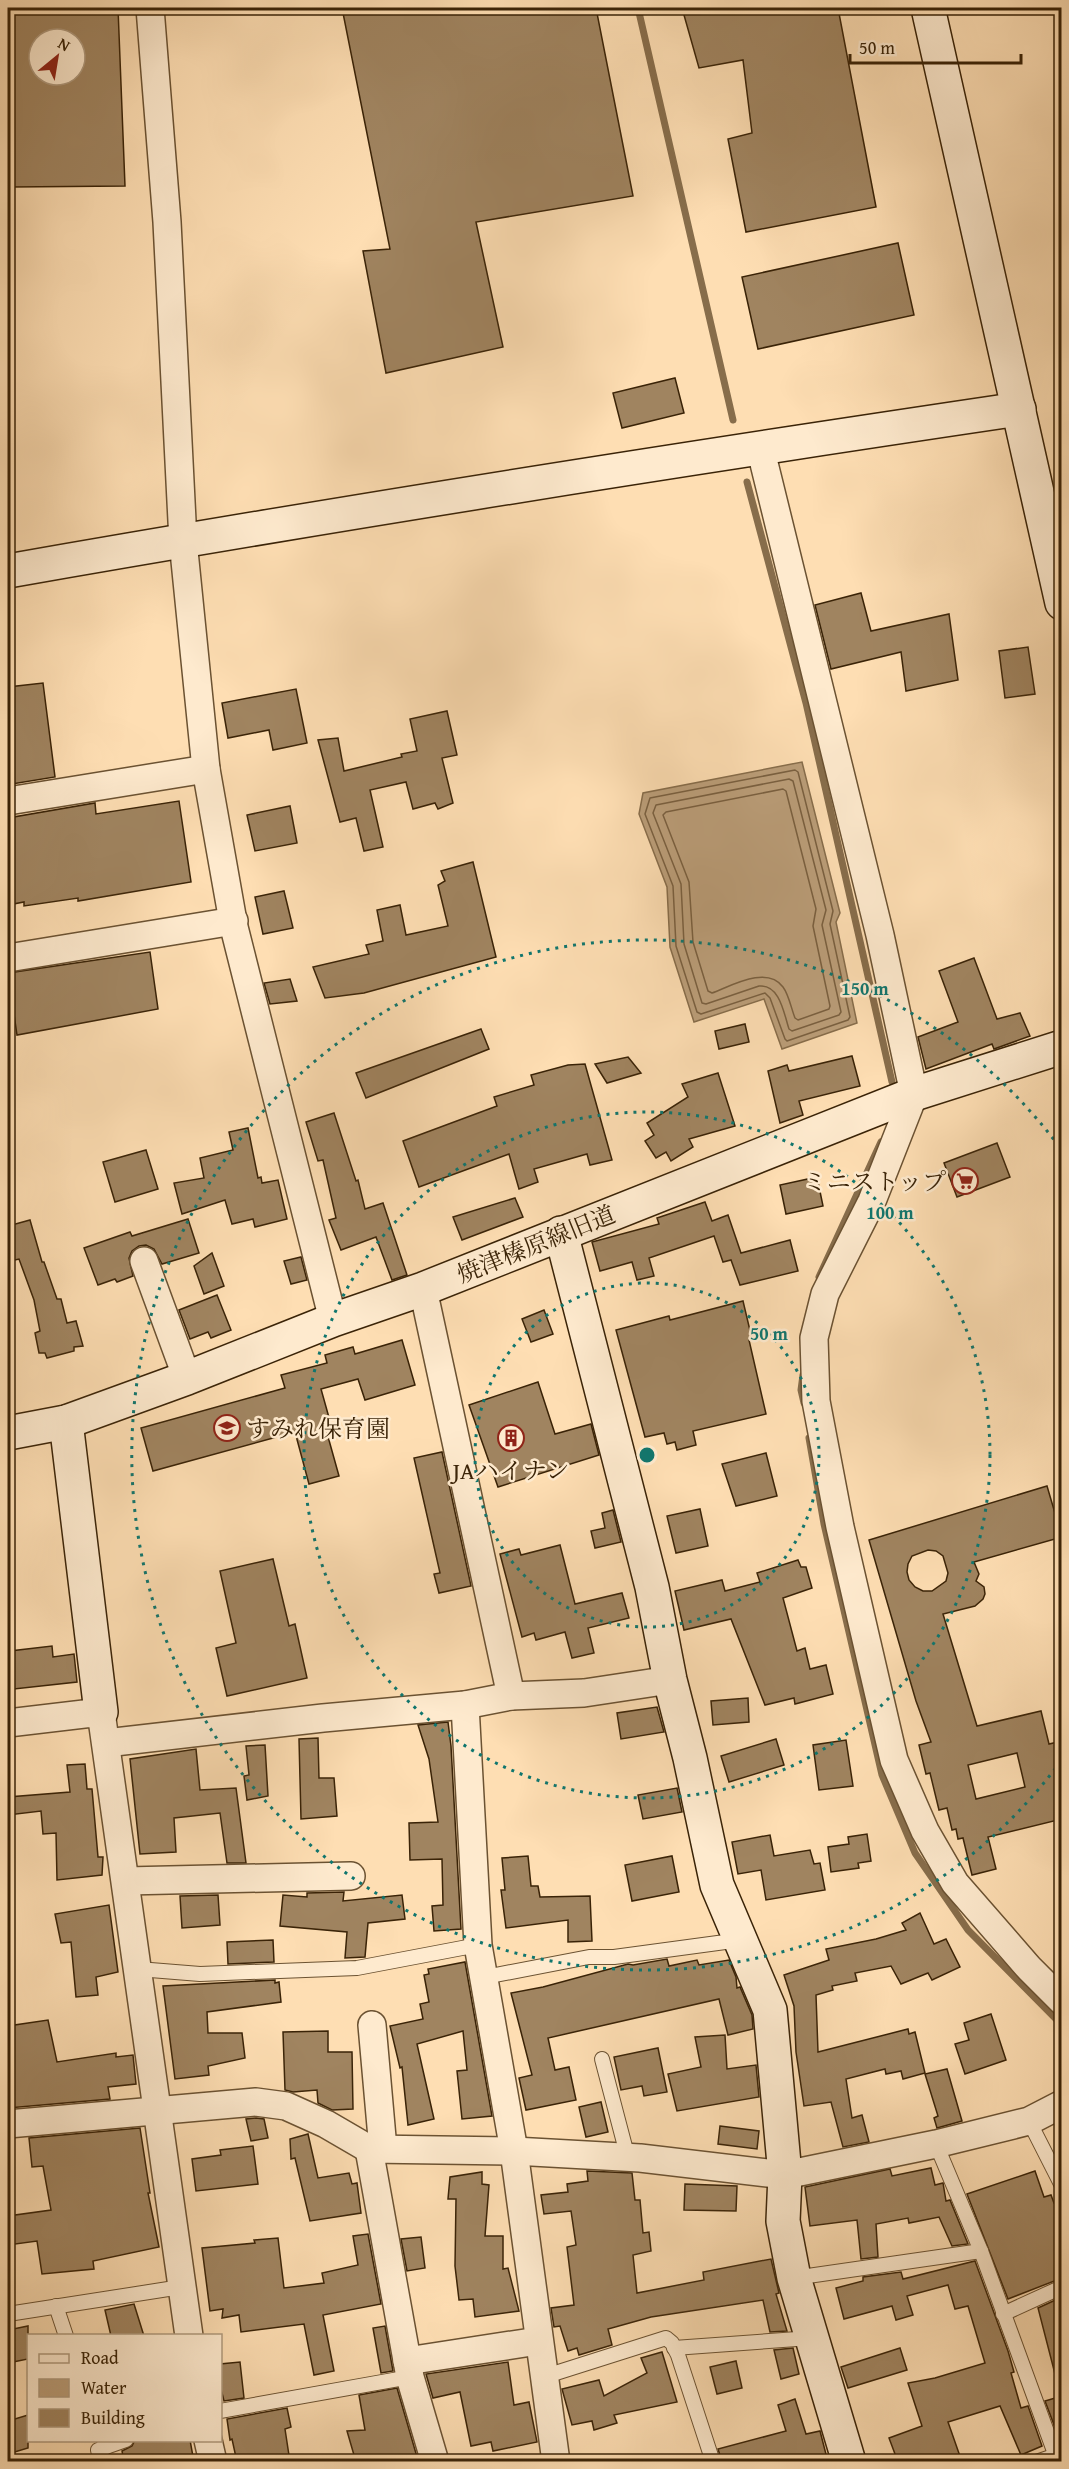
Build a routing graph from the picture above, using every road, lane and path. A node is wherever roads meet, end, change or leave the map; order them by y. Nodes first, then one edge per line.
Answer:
1 (150, 8) edge
2 (928, 8) edge
3 (1019, 409) junction
4 (760, 447) junction
5 (183, 541) junction
6 (8, 571) edge
7 (1062, 603) edge
8 (206, 769) junction
9 (8, 801) edge
10 (234, 921) junction
11 (8, 958) edge
12 (1062, 1047) edge
13 (914, 1094) junction
14 (561, 1233) junction
15 (144, 1261) dead end
16 (423, 1289) junction
17 (333, 1320) junction
18 (187, 1378) junction
19 (66, 1422) junction
20 (8, 1433) edge
21 (670, 1680) junction
22 (511, 1696) junction
23 (465, 1705) junction
24 (8, 1723) edge
25 (103, 1728) junction
26 (351, 1876) dead end
27 (126, 1881) junction
28 (741, 1940) junction
29 (478, 1945) junction
30 (138, 1969) junction
31 (485, 1977) junction
32 (1062, 2001) edge
33 (372, 2025) dead end
34 (602, 2059) dead end
35 (1062, 2104) edge
36 (158, 2109) junction
37 (1029, 2121) junction
38 (8, 2124) edge
39 (936, 2145) junction
40 (376, 2149) junction
41 (514, 2151) junction
42 (628, 2158) junction
43 (785, 2175) junction
44 (1062, 2186) edge
45 (981, 2250) junction
46 (794, 2278) junction
47 (181, 2287) junction
48 (1062, 2288) edge
49 (56, 2306) junction
50 (8, 2314) edge
51 (1003, 2314) junction
52 (65, 2334) edge
53 (189, 2334) edge
54 (811, 2338) junction
55 (538, 2341) junction
56 (674, 2348) junction
57 (409, 2369) junction
58 (543, 2376) junction
59 (222, 2411) edge
60 (208, 2442) edge
61 (105, 2444) edge
62 (1058, 2456) edge
63 (101, 2462) edge
64 (213, 2462) edge
65 (435, 2462) edge
66 (556, 2462) edge
67 (713, 2462) edge
68 (849, 2462) edge
69 (1036, 2462) edge

1 - 5 street
2 - 3 street
3 - 4 street
3 - 7 street
4 - 5 street
4 - 13 street
5 - 6 street
5 - 8 street
8 - 9 street
8 - 10 street
10 - 11 street
10 - 17 street
12 - 13 street, 焼津榛原線旧道
13 - 14 street, 焼津榛原線旧道
13 - 32 street
14 - 16 street, 焼津榛原線旧道
14 - 21 street
15 - 18 street
16 - 17 street, 焼津榛原線旧道
16 - 22 street
17 - 18 street, 焼津榛原線旧道
18 - 19 street, 焼津榛原線旧道
19 - 20 street, 焼津榛原線旧道
19 - 25 street
21 - 22 street
21 - 28 street
22 - 23 street
23 - 25 street
23 - 29 street
24 - 25 street
25 - 27 street
26 - 27 street
27 - 30 street
28 - 31 lane
28 - 43 street
29 - 30 lane
29 - 31 street
30 - 36 street
31 - 41 street
33 - 40 street
34 - 42 lane
35 - 37 street
36 - 38 street
36 - 40 street
36 - 47 street
37 - 39 street
37 - 44 lane
39 - 43 street
39 - 45 lane
40 - 41 street
40 - 57 street
41 - 42 street
41 - 55 street
42 - 43 street
43 - 46 street
45 - 46 lane
45 - 51 lane
46 - 54 street
47 - 49 lane
47 - 53 street
48 - 51 lane
49 - 50 lane
49 - 52 lane
51 - 62 lane
54 - 56 lane
54 - 68 street
55 - 57 street
55 - 58 street
56 - 58 lane
56 - 67 lane
57 - 59 lane
57 - 65 street
58 - 66 street
60 - 64 street
61 - 63 lane
62 - 69 lane

